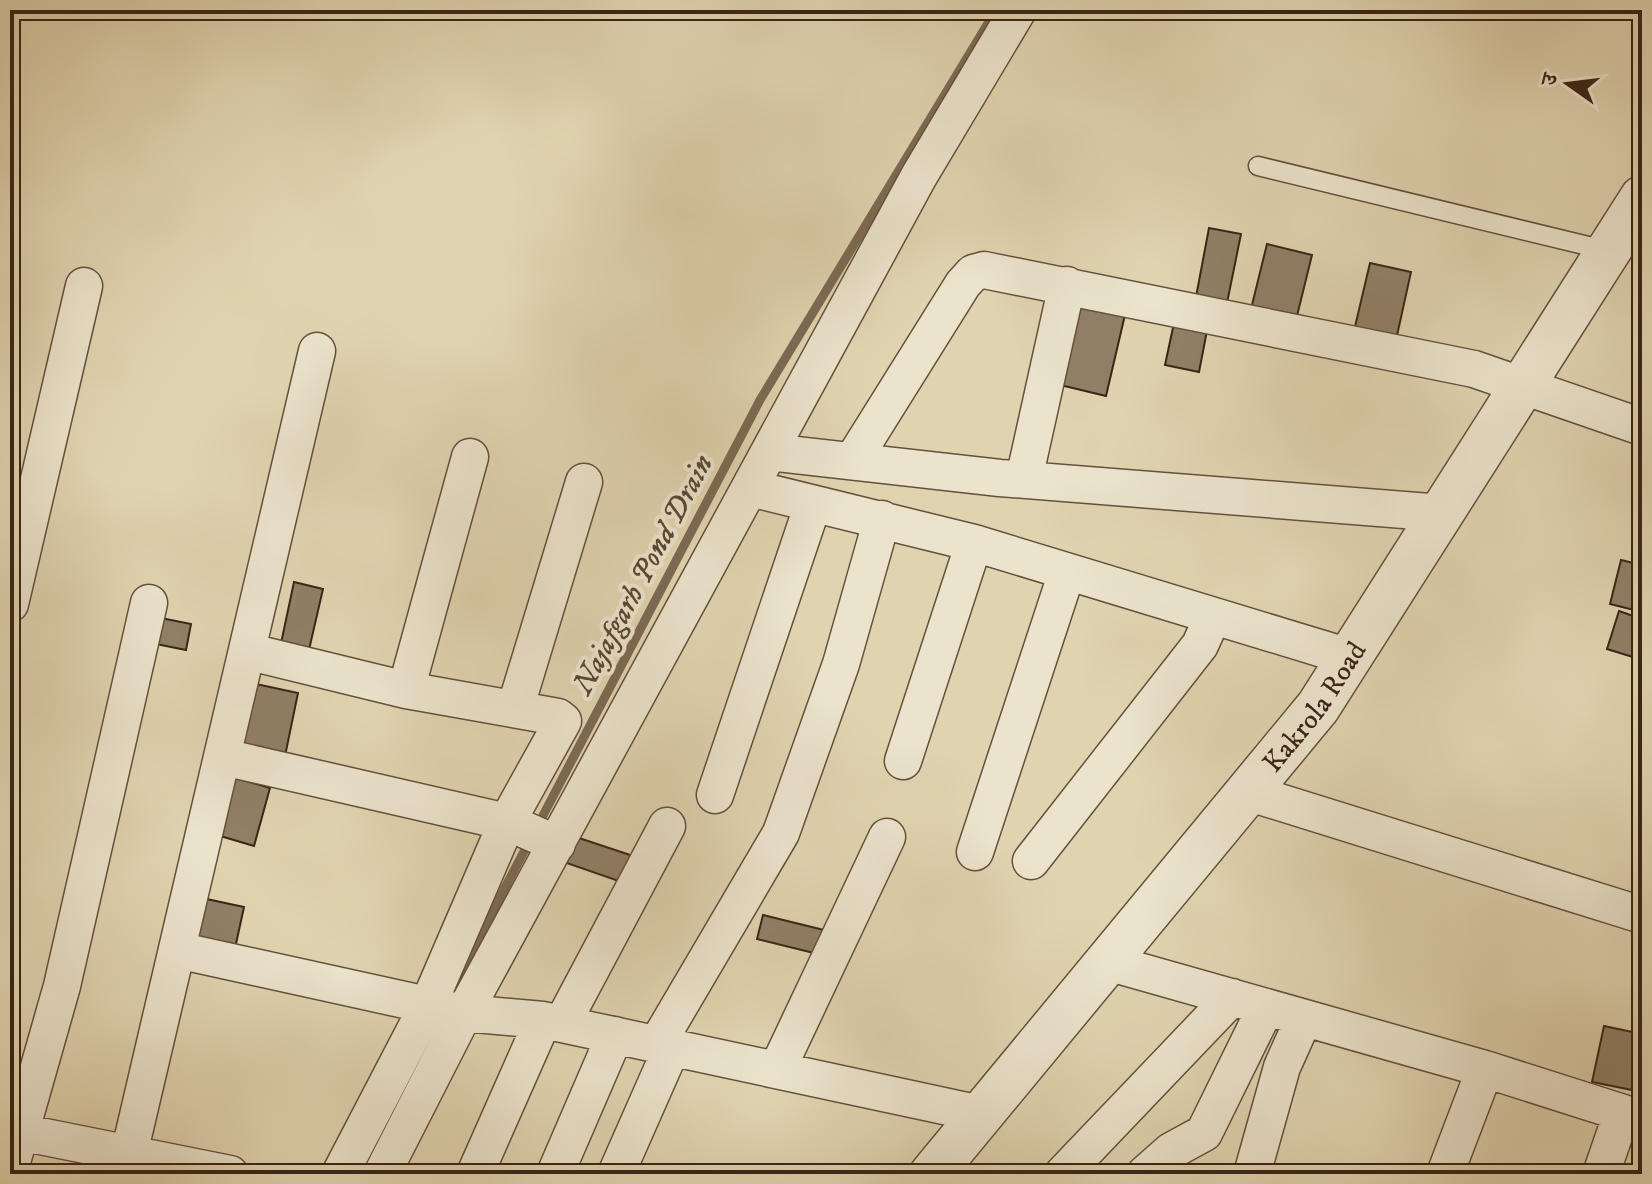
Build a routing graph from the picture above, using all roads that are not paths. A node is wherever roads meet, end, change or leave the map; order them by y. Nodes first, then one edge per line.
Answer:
1 (1018, 10) edge
2 (1258, 166) dead end
3 (1642, 198) edge
4 (1609, 251) junction
5 (1067, 285) junction
6 (84, 286) dead end
7 (317, 351) dead end
8 (1522, 387) junction
9 (1642, 427) edge
10 (769, 452) junction
11 (470, 457) dead end
12 (853, 460) junction
13 (1024, 479) junction
14 (584, 482) dead end
15 (750, 488) junction
16 (813, 504) junction
17 (1442, 513) junction
18 (882, 519) junction
19 (974, 543) junction
20 (1067, 572) junction
21 (149, 603) dead end
22 (10, 604) edge
23 (1213, 616) junction
24 (250, 652) junction
25 (1349, 657) junction
26 (406, 690) junction
27 (515, 709) junction
28 (223, 757) junction
29 (903, 761) dead end
30 (1247, 792) junction
31 (715, 795) dead end
32 (667, 826) dead end
33 (533, 834) junction
34 (887, 837) dead end
35 (975, 852) dead end
36 (1031, 861) dead end
37 (1642, 915) edge
38 (177, 950) junction
39 (1107, 962) junction
40 (1232, 997) junction
41 (446, 1007) junction
42 (1266, 1007) junction
43 (1304, 1018) junction
44 (553, 1022) junction
45 (615, 1035) junction
46 (665, 1046) junction
47 (1485, 1069) junction
48 (777, 1070) junction
49 (981, 1114) junction
50 (1632, 1116) edge
51 (15, 1131) edge
52 (106, 1159) edge
53 (10, 1169) edge
54 (179, 1169) edge
55 (230, 1174) edge
56 (340, 1174) edge
57 (382, 1174) edge
58 (475, 1174) edge
59 (555, 1174) edge
60 (616, 1174) edge
61 (932, 1174) edge
62 (1063, 1174) edge
63 (1145, 1174) edge
64 (1252, 1174) edge
65 (1445, 1174) edge
66 (1601, 1174) edge

1 - 10 street
2 - 4 lane
3 - 4 street, Kakrola Road
4 - 8 street, Kakrola Road
5 - 8 street
5 - 12 street
5 - 13 street
6 - 22 street
7 - 24 street
8 - 9 street
8 - 17 street, Kakrola Road
10 - 12 street
10 - 15 street
11 - 26 street
12 - 13 street
13 - 17 street
14 - 27 street
15 - 16 street
15 - 33 street
16 - 18 street
16 - 31 street
17 - 25 street, Kakrola Road
18 - 19 street
18 - 46 street
19 - 20 street
19 - 29 street
20 - 23 street
20 - 35 street
21 - 51 street
23 - 25 street
23 - 36 street
24 - 26 street
24 - 28 street
25 - 30 street, Kakrola Road
26 - 27 street
27 - 33 street
28 - 33 street
28 - 38 street
30 - 37 street
30 - 39 street, Kakrola Road
32 - 44 street
33 - 41 street
33 - 41 street
34 - 48 street
38 - 41 street
38 - 52 street
39 - 40 street
39 - 49 street, Kakrola Road
40 - 42 street
40 - 62 street
41 - 44 street
41 - 56 street
41 - 57 street
42 - 43 street
42 - 63 street
43 - 47 street
43 - 64 street
44 - 45 street
44 - 58 street
45 - 46 street
45 - 59 street
46 - 48 street
46 - 60 street
47 - 50 street
47 - 65 street
48 - 49 street
49 - 61 street, Kakrola Road
50 - 66 street
51 - 52 street
51 - 53 street
52 - 54 street
54 - 55 street

